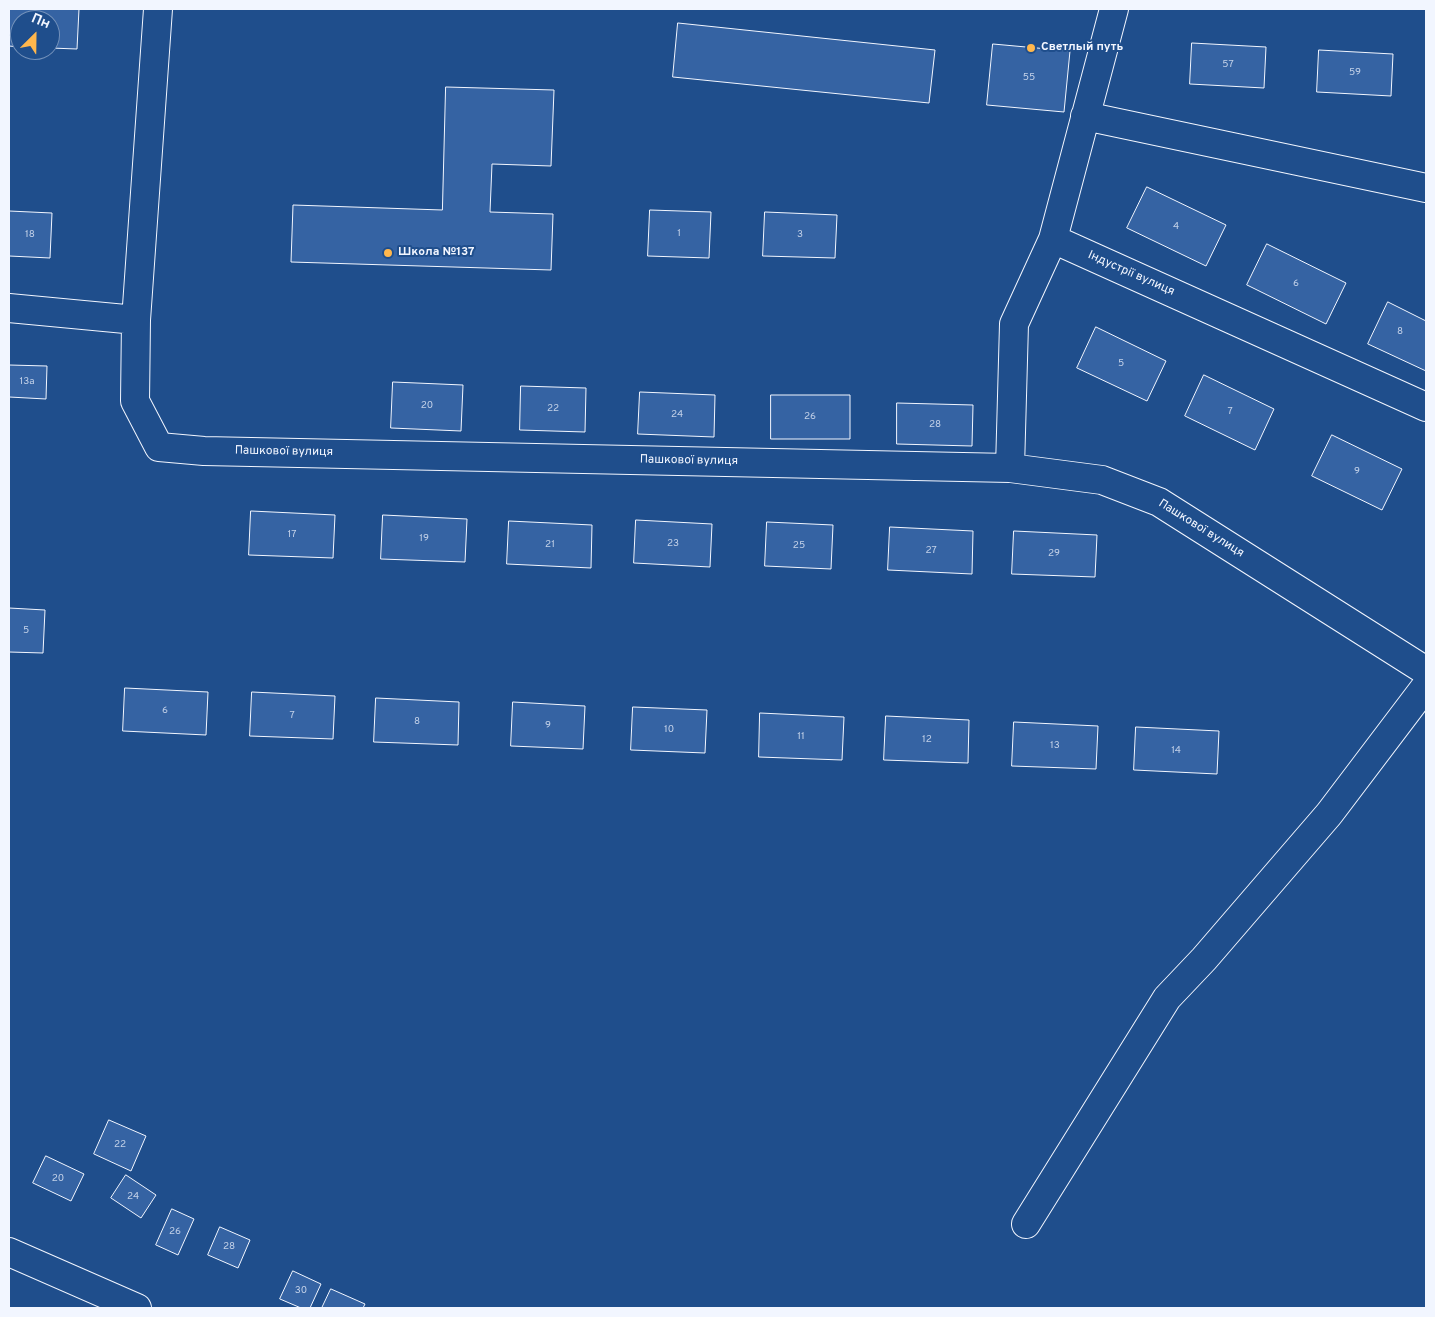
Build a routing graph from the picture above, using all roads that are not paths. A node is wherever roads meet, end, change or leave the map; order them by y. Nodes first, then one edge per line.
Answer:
1 (158, 9) edge
2 (1114, 9) edge
3 (1085, 116) junction
4 (1426, 188) edge
5 (1052, 239) junction
6 (9, 308) edge
7 (136, 320) junction
8 (1426, 407) edge
9 (1010, 468) junction
10 (1426, 671) edge
11 (1426, 686) edge
12 (1026, 1224) dead end
13 (9, 1252) edge
14 (137, 1308) edge

1 - 7 street
2 - 3 street
3 - 4 street
3 - 5 street
5 - 8 street, Індустрії вулиця
5 - 9 street
6 - 7 street
7 - 9 street, Пашкової вулиця
9 - 10 street, Пашкової вулиця
11 - 12 street
13 - 14 street

